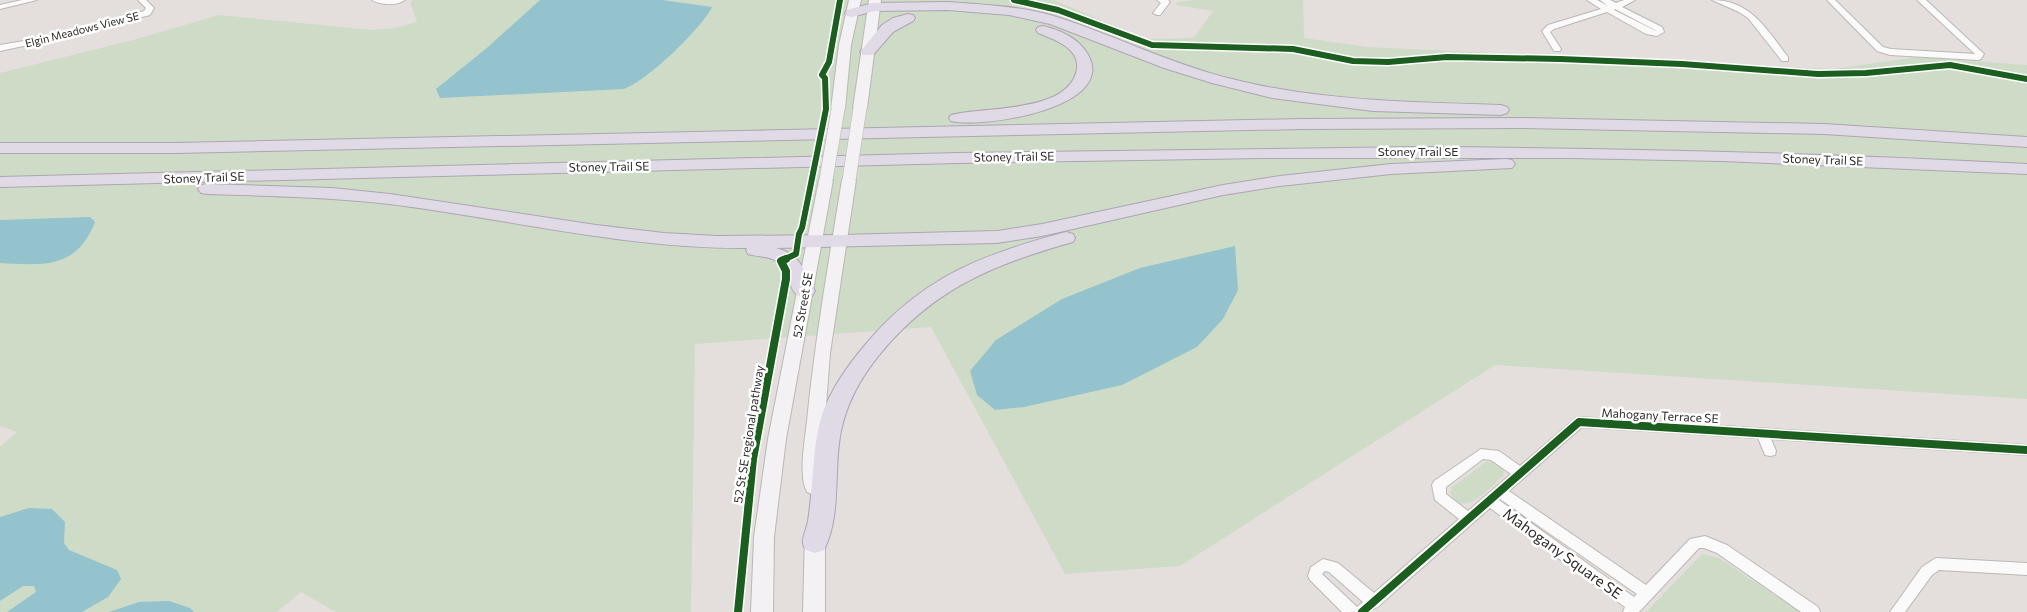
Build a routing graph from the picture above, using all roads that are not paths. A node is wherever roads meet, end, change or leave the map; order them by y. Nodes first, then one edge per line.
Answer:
1 (33, 0) edge
2 (142, 0) edge
3 (376, 0) edge
4 (401, 0) edge
5 (898, 0) edge
6 (1161, 0) edge
7 (1591, 0) edge
8 (1604, 0) edge
9 (1631, 0) edge
10 (1716, 0) edge
11 (1831, 0) edge
12 (1921, 0) edge
13 (854, 6) edge
14 (948, 6) junction
15 (0, 7) edge
16 (873, 8) edge
17 (1613, 8) junction
18 (1157, 13) dead end
19 (908, 18) junction
20 (0, 48) edge
21 (1558, 49) dead end
22 (868, 52) junction
23 (1784, 59) dead end
24 (1824, 129) junction
25 (594, 139) junction
26 (2027, 142) edge
27 (0, 148) edge
28 (1932, 163) junction
29 (2027, 169) edge
30 (1360, 173) junction
31 (0, 182) edge
32 (0, 187) edge
33 (814, 241) junction
34 (839, 241) junction
35 (716, 242) junction
36 (805, 291) junction
37 (1762, 433) junction
38 (2027, 450) edge
39 (1770, 451) dead end
40 (1521, 474) junction
41 (1496, 496) junction
42 (1469, 520) junction
43 (815, 544) junction
44 (2027, 569) edge
45 (1647, 593) junction
46 (1375, 602) junction
47 (1633, 609) edge
48 (762, 612) edge
49 (814, 612) edge
50 (1352, 612) edge
51 (1362, 612) edge
52 (1813, 612) edge
53 (1897, 612) edge

1 - 15 street
2 - 20 street, Elgin Meadows View SE
3 - 4 street
5 - 14 highway
6 - 18 street
7 - 17 street
8 - 17 street
9 - 17 street
10 - 23 street
11 - 12 street
13 - 16 highway
13 - 33 main road, 52 Street SE, bridge
14 - 16 highway
14 - 24 highway
16 - 19 highway
16 - 22 main road
17 - 17 street
17 - 21 street
19 - 22 highway
19 - 25 highway
22 - 34 main road, bridge
24 - 25 highway, Stoney Trail SE
24 - 26 highway, Stoney Trail SE
25 - 27 highway, Stoney Trail SE
28 - 29 highway, Stoney Trail SE
28 - 30 highway
28 - 31 highway, Stoney Trail SE
30 - 34 highway
30 - 43 highway
32 - 35 highway
33 - 34 highway
33 - 35 highway
33 - 36 main road, 52 Street SE
34 - 43 main road
35 - 36 highway
36 - 48 main road, 52 Street SE
37 - 38 street, Mahogany Terrace SE
37 - 39 street
37 - 40 street, Mahogany Terrace SE
40 - 41 street, Mahogany Terrace SE
40 - 42 street
41 - 42 street, Mahogany Terrace SE
41 - 45 street, Mahogany Square SE
41 - 47 street, Mahogany Square SE
42 - 46 street, Mahogany Terrace SE
43 - 49 main road
44 - 53 street
45 - 47 street, Mahogany Square SE
45 - 52 street, Mahogany Square SE
46 - 50 street
46 - 51 street, Mahogany Terrace SE

